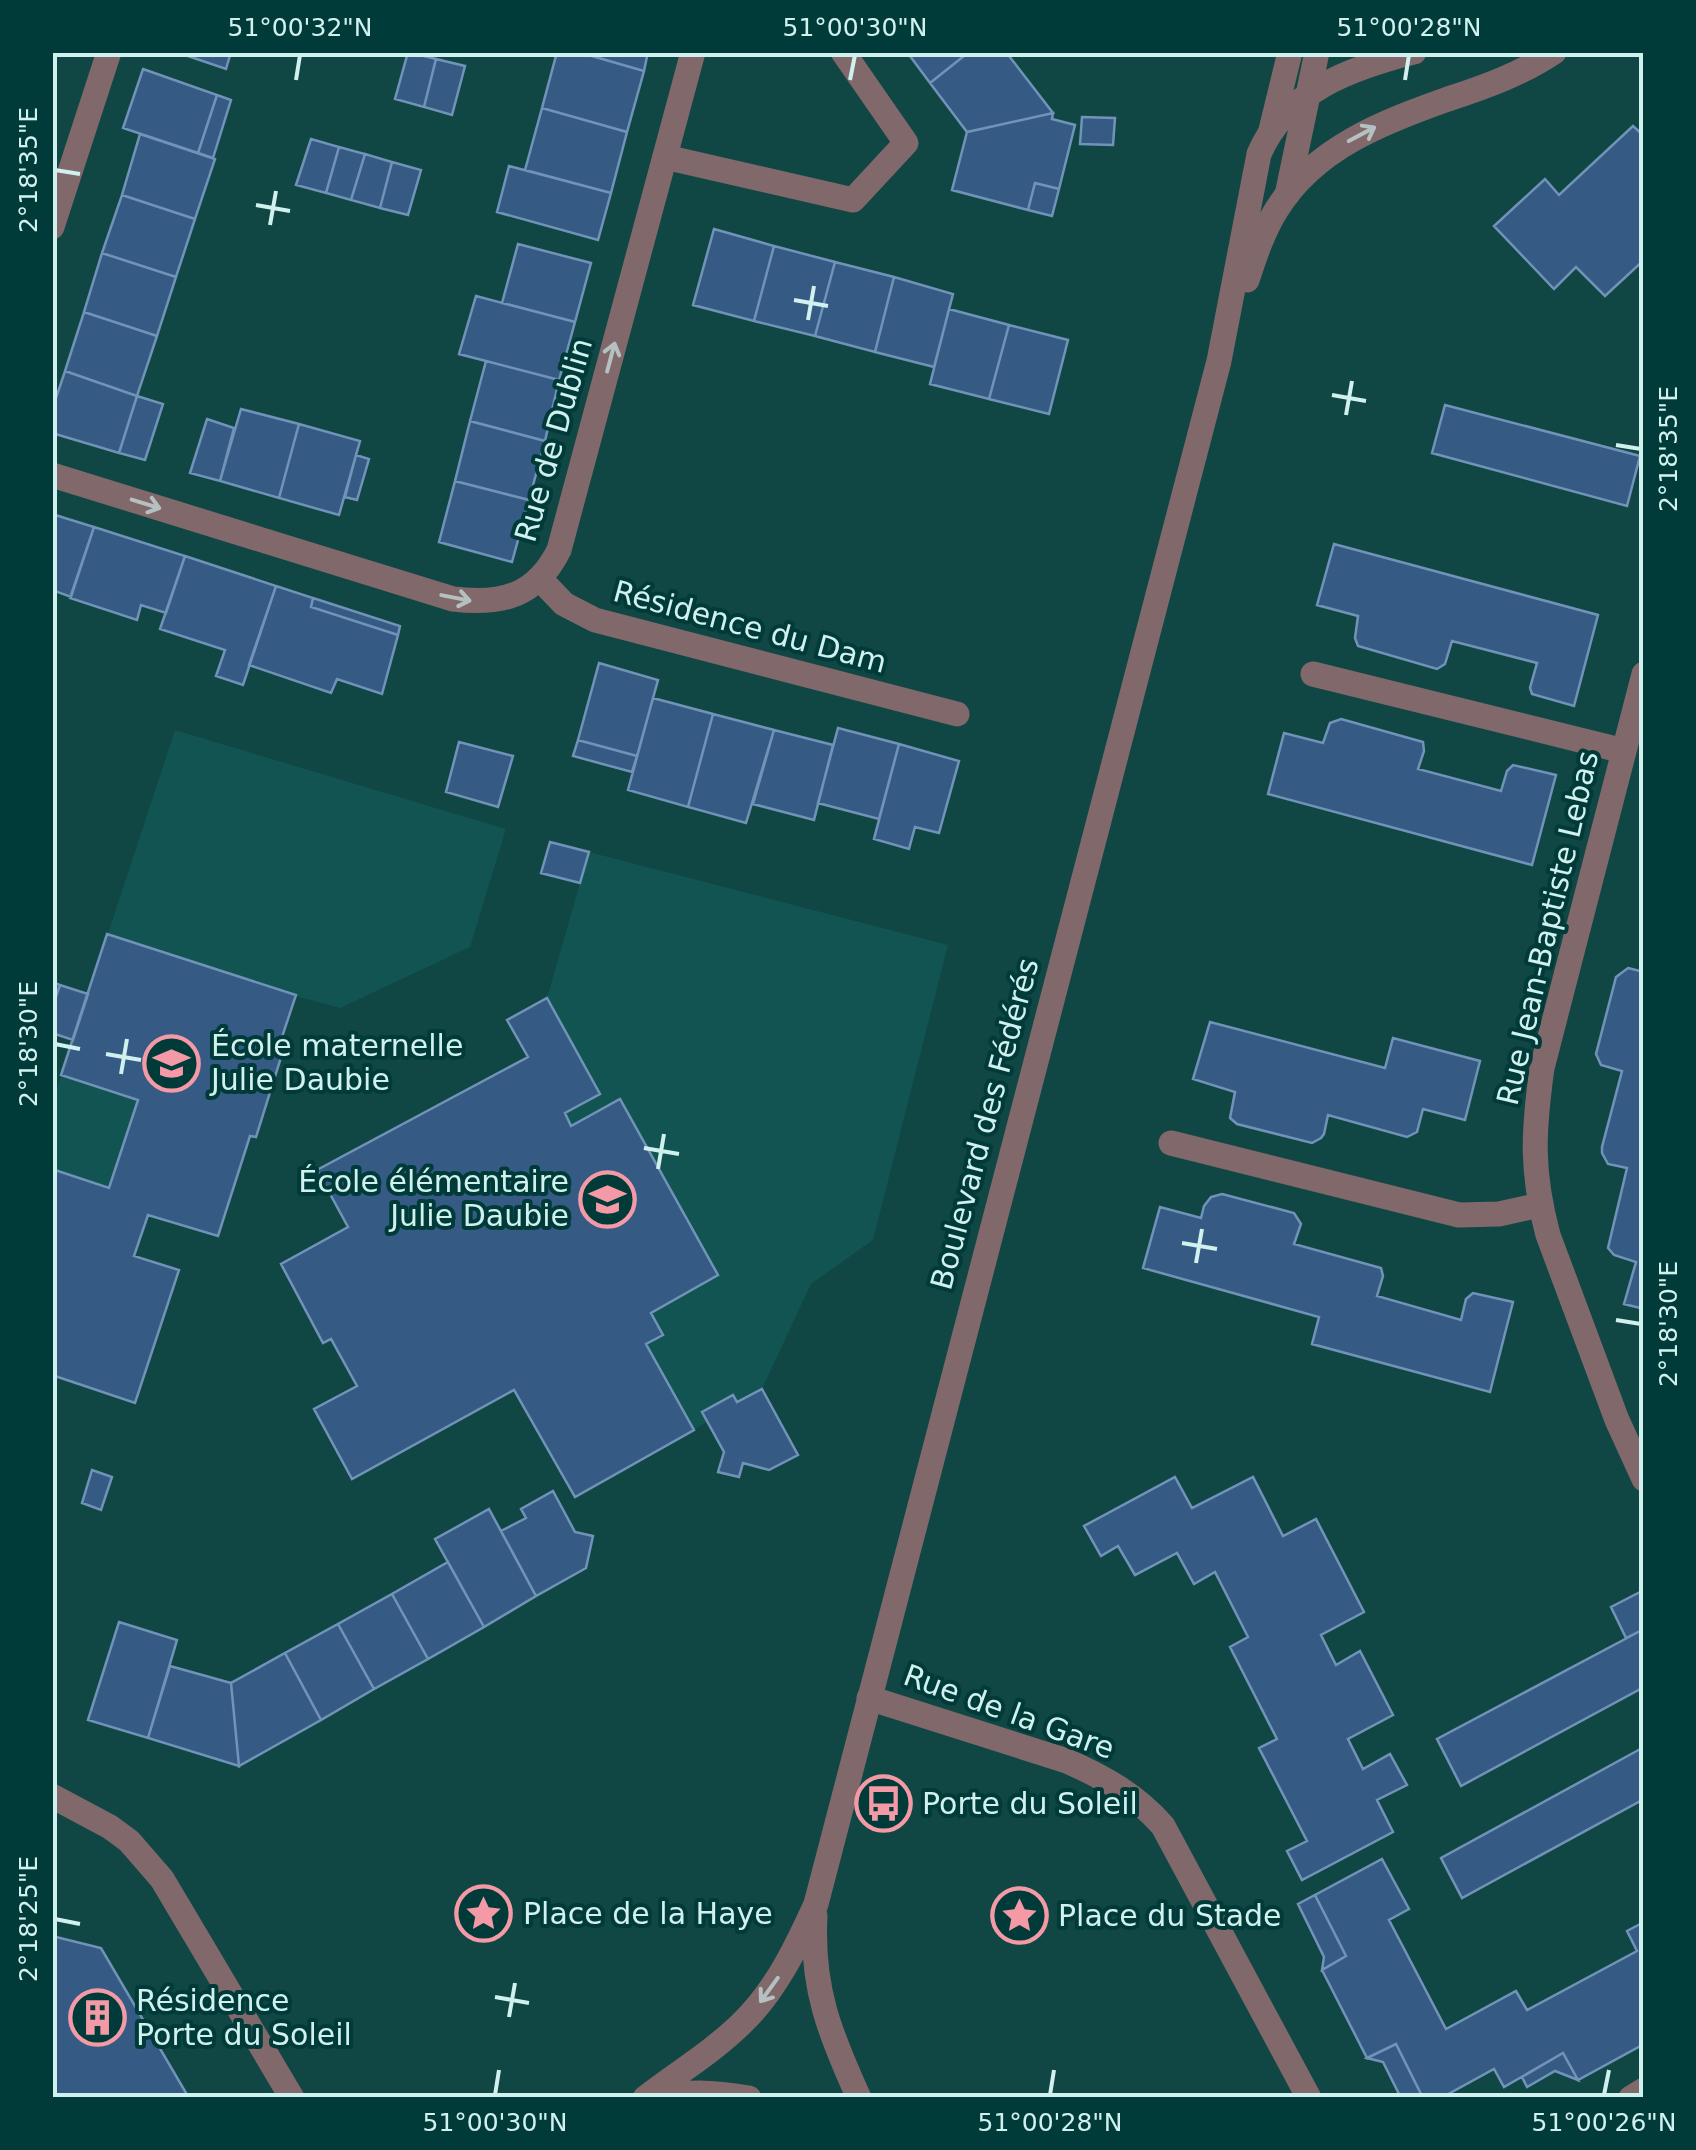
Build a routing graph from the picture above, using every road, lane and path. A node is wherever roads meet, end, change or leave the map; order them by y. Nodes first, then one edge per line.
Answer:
1 (110, 52) edge
2 (693, 52) edge
3 (843, 52) edge
4 (1290, 52) edge
5 (1317, 52) edge
6 (1414, 52) edge
7 (1554, 52) edge
8 (1310, 93) junction
9 (1271, 130) junction
10 (666, 157) junction
11 (1287, 195) junction
12 (52, 227) edge
13 (1218, 360) junction
14 (52, 474) edge
15 (540, 579) junction
16 (1313, 674) dead end
17 (1644, 674) edge
18 (956, 714) dead end
19 (1624, 751) junction
20 (1171, 1143) dead end
21 (1540, 1205) junction
22 (1644, 1479) edge
23 (869, 1698) junction
24 (52, 1796) edge
25 (816, 1904) junction
26 (1644, 2090) edge
27 (292, 2098) edge
28 (645, 2098) edge
29 (660, 2098) edge
30 (749, 2098) edge
31 (859, 2098) edge
32 (1309, 2098) edge
33 (1631, 2098) edge

1 - 12 street
2 - 10 street, Rue de Dublin
3 - 10 street
4 - 9 street
5 - 8 street
6 - 8 street, Boulevard des Fédérés
11 -> 7 street, Boulevard des Fédérés
8 - 9 street, Boulevard des Fédérés
8 - 11 street
9 - 13 street, Boulevard des Fédérés
15 -> 10 street, Rue de Dublin
11 - 13 street, Boulevard des Fédérés
13 - 23 street, Boulevard des Fédérés
14 -> 15 street, Rue de Dublin
15 - 18 street, Résidence du Dam
16 - 19 street
17 - 19 street, Rue Jean-Baptiste Lebas
19 - 21 street, Rue Jean-Baptiste Lebas
20 - 21 street
21 - 22 street, Rue Jean-Baptiste Lebas
23 - 25 street, Boulevard des Fédérés
23 - 32 street, Rue de la Gare
24 - 27 street
25 -> 28 street, Boulevard des Fédérés
25 - 31 street, Boulevard des Fédérés
26 - 33 street
29 - 30 street

